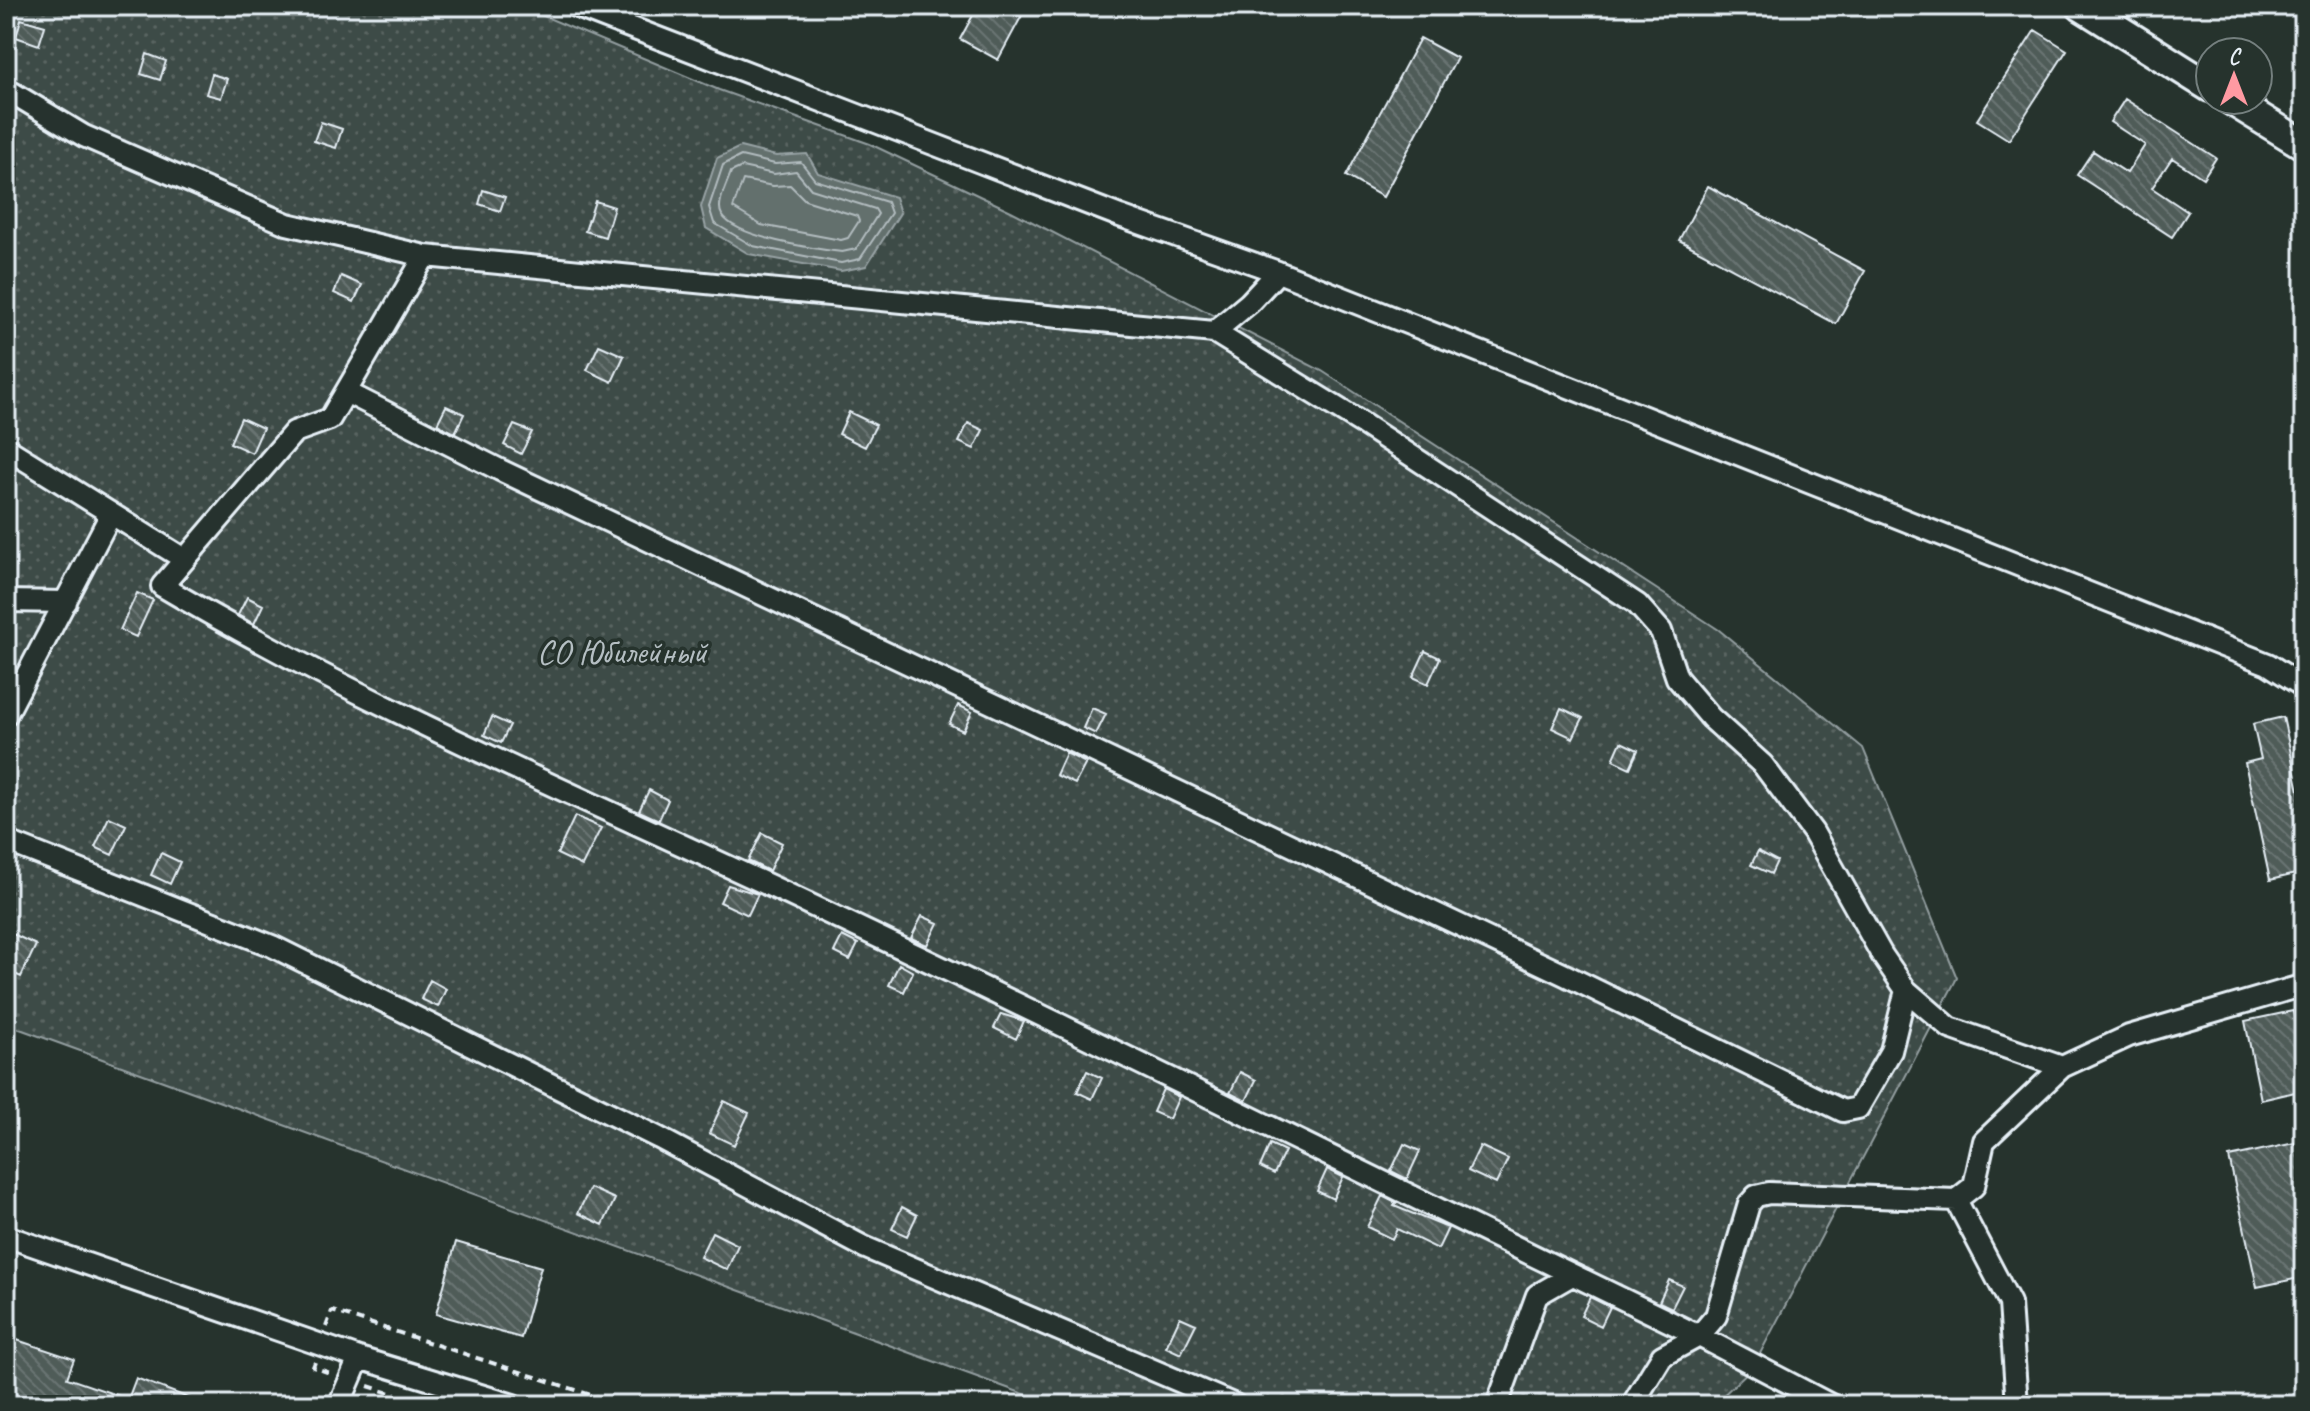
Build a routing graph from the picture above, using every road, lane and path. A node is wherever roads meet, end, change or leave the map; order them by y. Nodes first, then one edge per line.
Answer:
1 (575, 6) edge
2 (2081, 6) edge
3 (2194, 77) edge
4 (6, 89) edge
5 (2257, 116) edge
6 (2304, 145) edge
7 (425, 256) junction
8 (1278, 272) junction
9 (1214, 332) junction
10 (346, 392) junction
11 (6, 448) edge
12 (111, 514) junction
13 (184, 559) junction
14 (6, 601) edge
15 (66, 602) junction
16 (2304, 687) edge
17 (6, 715) edge
18 (6, 841) edge
19 (2304, 985) edge
20 (1906, 990) junction
21 (2062, 1067) junction
22 (1956, 1200) junction
23 (6, 1236) edge
24 (1572, 1275) junction
25 (1699, 1336) junction
26 (320, 1345) junction
27 (359, 1358) junction
28 (339, 1405) edge
29 (513, 1405) edge
30 (622, 1405) edge
31 (1235, 1405) edge
32 (1497, 1405) edge
33 (1632, 1405) edge
34 (1831, 1405) edge
35 (2017, 1405) edge

1 - 8 lane
2 - 3 highway
4 - 7 lane
5 - 6 highway
7 - 9 lane
7 - 10 lane
8 - 9 lane
8 - 16 lane
9 - 20 lane
10 - 13 lane
10 - 20 lane
11 - 12 lane
12 - 13 lane
12 - 15 lane
13 - 24 lane
14 - 15 lane
15 - 17 lane
18 - 31 lane
19 - 21 lane
20 - 21 lane
21 - 22 lane
22 - 25 lane
22 - 35 lane
23 - 26 lane
24 - 25 lane
24 - 32 lane
25 - 33 lane
25 - 34 lane
26 - 27 lane
26 - 30 path
27 - 28 lane
27 - 29 lane

